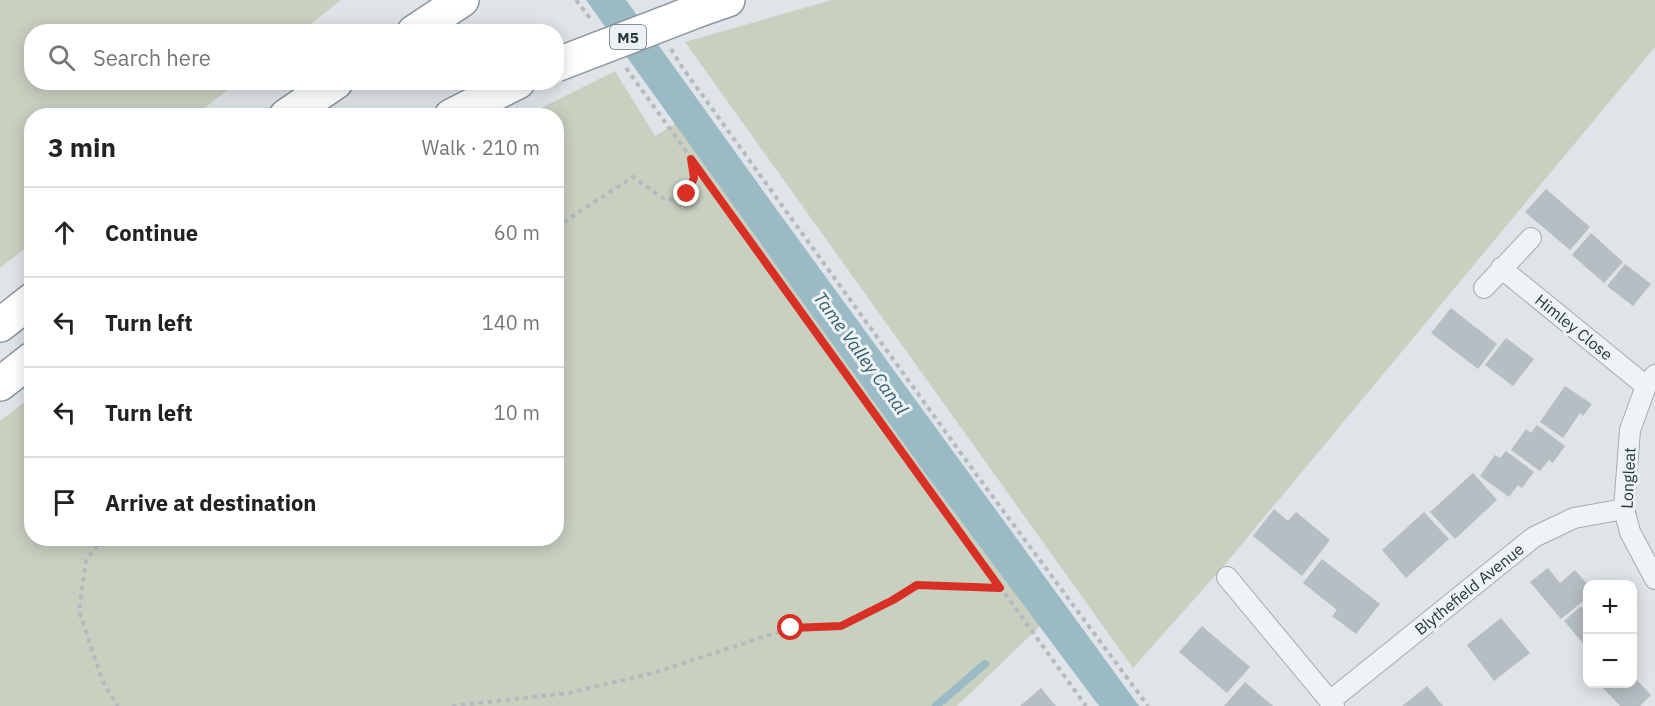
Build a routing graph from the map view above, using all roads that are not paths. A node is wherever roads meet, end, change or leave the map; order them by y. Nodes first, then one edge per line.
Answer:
1 (462, 0) edge
2 (714, 5) edge
3 (426, 24) edge
4 (564, 62) edge
5 (324, 90) edge
6 (502, 90) edge
7 (298, 108) edge
8 (467, 108) edge
9 (1531, 238) dead end
10 (1501, 268) junction
11 (1484, 288) dead end
12 (24, 306) edge
13 (0, 325) edge
14 (24, 365) edge
15 (1651, 381) edge
16 (0, 384) edge
17 (1624, 509) junction
18 (1227, 577) dead end
19 (1655, 579) edge
20 (1332, 703) edge

1 - 3 highway
2 - 4 highway, M5, bridge
5 - 7 highway
6 - 8 highway
9 - 10 street
10 - 11 street
10 - 15 street, Himley Close
12 - 13 highway
14 - 16 highway
15 - 17 street, Longleat
17 - 19 street, Longleat
17 - 20 street, Blythefield Avenue
18 - 20 street

